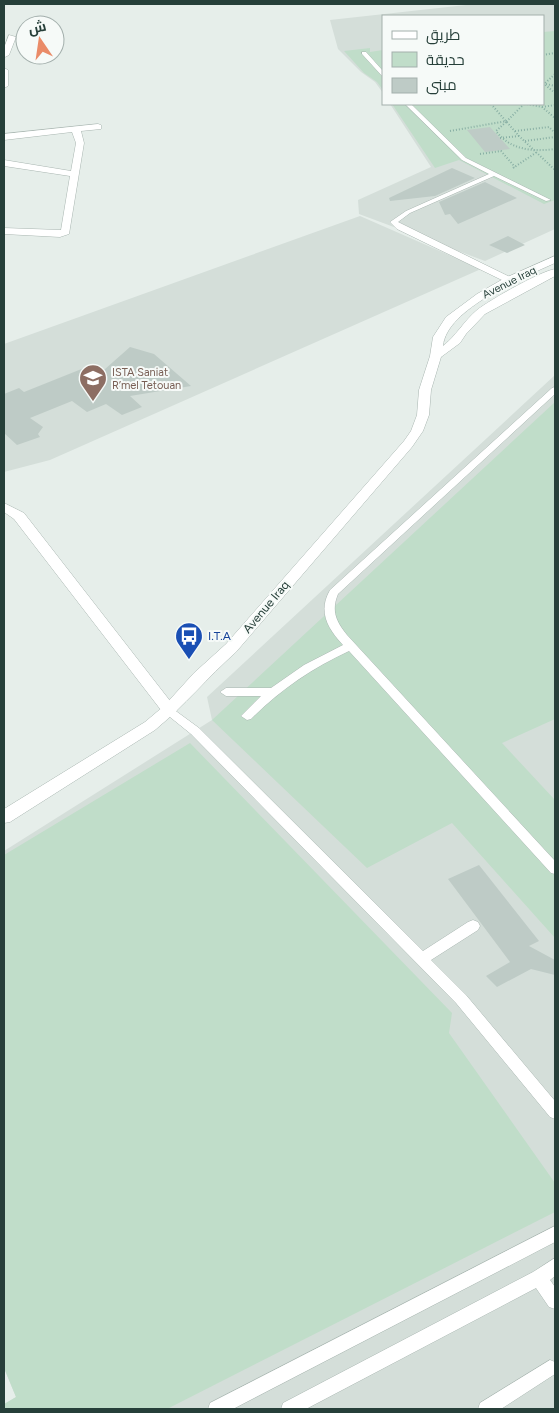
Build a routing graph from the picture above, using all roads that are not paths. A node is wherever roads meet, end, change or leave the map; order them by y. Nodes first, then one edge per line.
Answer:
1 (12, 37) dead end
2 (364, 53) dead end
3 (4, 55) edge
4 (4, 70) edge
5 (382, 74) edge
6 (4, 86) edge
7 (409, 105) edge
8 (98, 127) dead end
9 (76, 130) junction
10 (4, 137) edge
11 (5, 166) edge
12 (76, 174) junction
13 (494, 174) junction
14 (548, 200) dead end
15 (4, 231) edge
16 (555, 259) edge
17 (555, 272) edge
18 (509, 280) junction
19 (436, 356) junction
20 (555, 390) edge
21 (4, 507) edge
22 (350, 646) junction
23 (226, 692) dead end
24 (272, 692) junction
25 (169, 710) junction
26 (247, 716) dead end
27 (4, 817) edge
28 (555, 869) edge
29 (473, 926) dead end
30 (422, 959) junction
31 (555, 1112) edge
32 (555, 1234) edge
33 (555, 1266) edge
34 (539, 1278) junction
35 (555, 1301) edge
36 (550, 1368) dead end
37 (506, 1404) edge
38 (216, 1409) edge
39 (289, 1409) edge
40 (486, 1409) edge

1 - 3 street
2 - 5 lane
3 - 4 street
4 - 6 street
7 - 13 lane
8 - 9 street
9 - 10 street
9 - 12 street
11 - 12 street
12 - 15 street
13 - 14 lane
13 - 18 lane
16 - 18 street, Avenue Iraq
17 - 19 street, Avenue Iraq
18 - 19 street, Avenue Iraq
19 - 25 street, Avenue Iraq
20 - 22 lane
21 - 25 street
22 - 24 lane
22 - 28 lane
23 - 24 lane
24 - 26 lane
25 - 27 street, Avenue Iraq
25 - 30 lane
29 - 30 lane
30 - 31 lane
32 - 38 lane
33 - 34 lane
34 - 35 lane
34 - 39 lane
36 - 37 lane
37 - 40 lane

